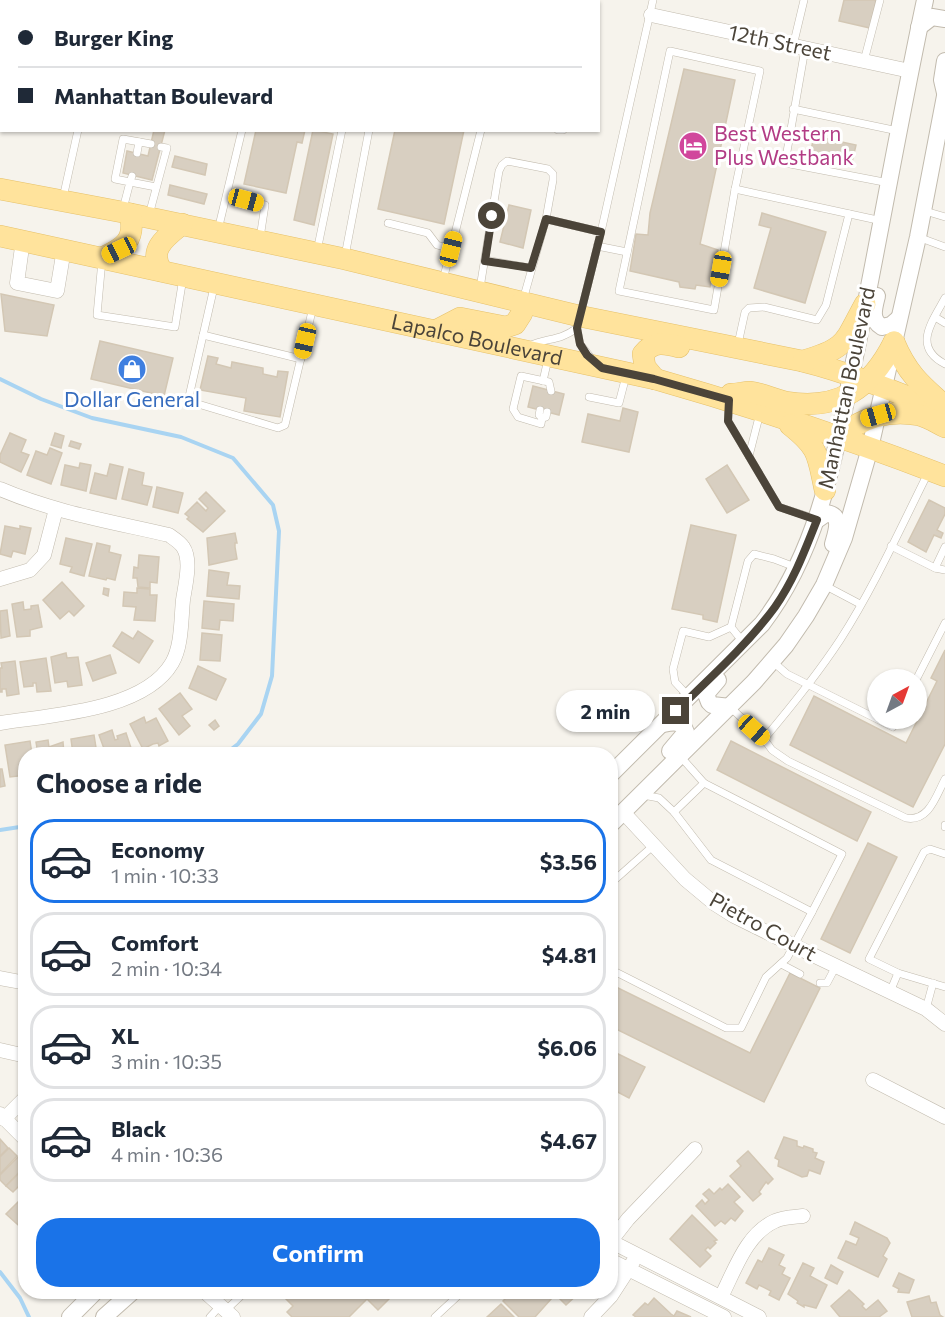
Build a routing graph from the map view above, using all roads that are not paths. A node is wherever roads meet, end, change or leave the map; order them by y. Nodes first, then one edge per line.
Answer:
1 (653, 0) edge
2 (804, 0) edge
3 (880, 0) edge
4 (925, 0) edge
5 (651, 15) junction
6 (945, 19) edge
7 (919, 27) junction
8 (799, 48) junction
9 (945, 61) edge
10 (864, 62) junction
11 (910, 71) junction
12 (944, 101) edge
13 (793, 109) junction
14 (898, 131) junction
15 (78, 132) edge
16 (242, 132) edge
17 (342, 132) edge
18 (369, 132) edge
19 (480, 132) edge
20 (139, 142) junction
21 (151, 144) dead end
22 (161, 147) dead end
23 (137, 153) dead end
24 (131, 179) junction
25 (890, 183) junction
26 (156, 187) junction
27 (0, 189) edge
28 (735, 189) junction
29 (226, 195) junction
30 (63, 200) junction
31 (922, 211) junction
32 (133, 214) junction
33 (849, 214) junction
34 (945, 217) edge
35 (546, 219) junction
36 (883, 222) junction
37 (388, 223) dead end
38 (182, 224) junction
39 (218, 232) junction
40 (601, 232) junction
41 (0, 236) edge
42 (918, 237) junction
43 (23, 240) junction
44 (260, 241) junction
45 (597, 246) junction
46 (878, 246) junction
47 (945, 247) edge
48 (64, 249) junction
49 (451, 249) junction
50 (627, 252) junction
51 (317, 253) junction
52 (102, 258) junction
53 (345, 259) junction
54 (485, 261) junction
55 (531, 268) junction
56 (162, 271) junction
57 (183, 276) junction
58 (215, 283) junction
59 (442, 283) junction
60 (479, 292) junction
61 (945, 298) edge
62 (522, 302) junction
63 (866, 304) junction
64 (314, 305) junction
65 (935, 317) junction
66 (898, 319) junction
67 (578, 322) junction
68 (945, 323) edge
69 (435, 332) junction
70 (203, 335) junction
71 (894, 342) junction
72 (520, 350) junction
73 (743, 350) junction
74 (549, 356) junction
75 (301, 358) junction
76 (802, 361) junction
77 (945, 364) edge
78 (602, 368) junction
79 (627, 373) junction
80 (654, 379) junction
81 (862, 385) junction
82 (589, 397) dead end
83 (722, 398) junction
84 (945, 406) edge
85 (544, 411) dead end
86 (945, 412) edge
87 (770, 414) junction
88 (878, 415) junction
89 (945, 427) edge
90 (838, 437) junction
91 (870, 448) junction
92 (749, 456) junction
93 (937, 473) edge
94 (0, 489) edge
95 (825, 490) junction
96 (56, 508) junction
97 (817, 520) junction
98 (891, 546) junction
99 (945, 547) edge
100 (797, 568) junction
101 (832, 568) junction
102 (935, 568) junction
103 (945, 570) edge
104 (0, 579) edge
105 (824, 585) junction
106 (860, 604) junction
107 (945, 623) edge
108 (762, 624) junction
109 (731, 627) junction
110 (744, 643) junction
111 (772, 662) junction
112 (922, 669) edge
113 (808, 685) junction
114 (689, 698) junction
115 (730, 707) junction
116 (867, 714) edge
117 (0, 723) edge
118 (663, 724) junction
119 (764, 739) junction
120 (680, 756) junction
121 (618, 767) edge
122 (945, 779) edge
123 (704, 783) junction
124 (640, 795) junction
125 (623, 812) junction
126 (674, 812) junction
127 (618, 817) edge
128 (654, 845) junction
129 (945, 854) edge
130 (618, 877) edge
131 (812, 912) junction
132 (795, 946) junction
133 (781, 964) junction
134 (836, 966) junction
135 (618, 973) edge
136 (898, 973) junction
137 (800, 974) dead end
138 (0, 978) edge
139 (18, 981) edge
140 (820, 983) dead end
141 (933, 983) junction
142 (945, 987) edge
143 (890, 992) junction
144 (926, 1009) junction
145 (945, 1009) edge
146 (945, 1024) edge
147 (0, 1050) edge
148 (18, 1054) edge
149 (873, 1080) dead end
150 (18, 1104) edge
151 (2, 1117) edge
152 (945, 1117) edge
153 (18, 1132) edge
154 (695, 1149) dead end
155 (803, 1216) dead end
156 (618, 1233) edge
157 (618, 1245) edge
158 (637, 1254) junction
159 (618, 1264) edge
160 (630, 1270) junction
161 (618, 1286) edge
162 (721, 1297) junction
163 (88, 1299) edge
164 (124, 1299) edge
165 (213, 1299) edge
166 (238, 1299) edge
167 (454, 1299) edge
168 (608, 1299) edge
169 (226, 1311) edge
170 (70, 1317) edge
171 (104, 1317) edge
172 (210, 1317) edge
173 (435, 1317) edge
174 (591, 1317) edge
175 (724, 1317) edge
176 (759, 1317) edge

1 - 5 lane
2 - 8 lane
3 - 10 lane
4 - 7 street, Manhattan Boulevard
5 - 8 street, 12th Street
5 - 40 lane
6 - 7 street
7 - 11 street, Manhattan Boulevard
8 - 10 street, 12th Street
8 - 13 lane
9 - 12 street, Manhattan Boulevard
10 - 11 street, 12th Street
11 - 14 street, Manhattan Boulevard
12 - 31 street, Manhattan Boulevard
13 - 14 lane
13 - 25 lane
14 - 25 street, Manhattan Boulevard
15 - 30 lane
16 - 29 lane
17 - 51 lane
18 - 53 lane
19 - 49 lane
20 - 21 lane
20 - 23 lane
20 - 24 lane
22 - 26 lane
24 - 26 lane
24 - 32 lane
25 - 36 street, Manhattan Boulevard
26 - 32 lane
27 - 30 main road
28 - 33 lane
28 - 50 lane
28 - 50 lane
29 - 39 lane
29 - 44 lane
30 - 32 main road
31 - 34 lane
31 - 42 street, Manhattan Boulevard
32 - 38 main road
32 - 52 main road
33 - 36 lane
33 - 73 lane
35 - 40 lane
35 - 54 lane
35 - 55 lane
36 - 46 street, Manhattan Boulevard
37 - 49 lane
38 - 39 main road
38 - 56 main road
39 - 44 main road
40 - 45 lane
41 - 43 main road, Lapalco Boulevard
42 - 47 lane
42 - 66 street, Manhattan Boulevard
43 - 48 main road, Lapalco Boulevard
43 - 48 street
44 - 51 main road
45 - 50 lane
45 - 67 lane
46 - 63 street, Manhattan Boulevard
46 - 66 street
48 - 52 main road, Lapalco Boulevard
49 - 59 lane
51 - 53 main road
52 - 56 main road, Lapalco Boulevard
52 - 57 lane
53 - 59 main road
54 - 55 lane
54 - 60 lane
55 - 62 lane
56 - 57 main road, Lapalco Boulevard
57 - 58 main road, Lapalco Boulevard
58 - 64 main road, Lapalco Boulevard
58 - 70 lane
59 - 60 main road
60 - 62 main road
61 - 65 lane
62 - 67 main road
62 - 69 main road
63 - 76 main road
63 - 81 street, Manhattan Boulevard
64 - 69 main road, Lapalco Boulevard
64 - 75 lane
65 - 68 lane
65 - 77 lane
66 - 71 street, Manhattan Boulevard
67 - 72 lane
67 - 73 main road
67 - 78 lane
69 - 72 main road, Lapalco Boulevard
70 - 75 lane
70 - 75 lane
71 - 81 main road
71 - 84 main road
72 - 74 main road, Lapalco Boulevard
73 - 76 main road
73 - 80 main road
74 - 78 main road, Lapalco Boulevard
74 - 85 lane
76 - 81 main road
78 - 79 main road, Lapalco Boulevard
79 - 80 main road, Lapalco Boulevard
79 - 82 lane
80 - 83 main road, Lapalco Boulevard
81 - 83 main road
81 - 86 main road
81 - 88 street, Manhattan Boulevard
81 - 90 street, Manhattan Boulevard
83 - 87 main road, Lapalco Boulevard
83 - 92 lane
87 - 90 main road, Lapalco Boulevard
87 - 92 lane
87 - 95 main road
88 - 89 main road
88 - 90 main road
88 - 91 street, Manhattan Boulevard
90 - 91 main road, Lapalco Boulevard
90 - 95 street, Manhattan Boulevard
91 - 93 main road, Lapalco Boulevard
91 - 101 street, Manhattan Boulevard
92 - 97 lane
93 - 98 lane
94 - 96 street
95 - 97 street, Manhattan Boulevard
96 - 104 street
96 - 117 street
97 - 100 street, Manhattan Boulevard
97 - 101 street
98 - 102 lane
98 - 106 lane
99 - 102 lane
100 - 108 street, Manhattan Boulevard
100 - 109 lane
101 - 105 street, Manhattan Boulevard
102 - 103 lane
105 - 106 lane
105 - 111 street, Manhattan Boulevard
106 - 113 lane
107 - 112 lane
108 - 110 street, Manhattan Boulevard
108 - 115 street
109 - 110 lane
109 - 114 lane
110 - 114 street, Manhattan Boulevard
111 - 113 lane
111 - 115 street, Manhattan Boulevard
113 - 116 lane
113 - 119 lane
114 - 118 street, Manhattan Boulevard
115 - 119 lane
115 - 120 street, Manhattan Boulevard
118 - 121 street, Manhattan Boulevard
118 - 124 street
119 - 122 lane
120 - 123 lane
120 - 124 street, Manhattan Boulevard
123 - 126 lane
123 - 131 lane
124 - 125 street, Manhattan Boulevard
124 - 126 lane
125 - 127 street, Manhattan Boulevard
125 - 128 street, Pietro Court
126 - 131 lane
128 - 130 lane
128 - 132 street, Pietro Court
129 - 136 lane
131 - 132 lane
132 - 133 lane
132 - 134 street, Pietro Court
133 - 135 lane
133 - 137 lane
134 - 140 lane
134 - 143 street, Pietro Court
136 - 141 lane
136 - 143 lane
138 - 139 street
141 - 142 lane
141 - 144 lane
143 - 144 street, Pietro Court
144 - 145 street, Pietro Court
144 - 146 street, Pietro Court
147 - 148 street
149 - 152 street
150 - 151 street
151 - 153 street
154 - 156 street
155 - 162 street
157 - 158 street
158 - 160 street
158 - 162 street
159 - 160 street
160 - 161 street
160 - 175 street
162 - 176 street
163 - 170 street
164 - 171 street
165 - 169 street
166 - 169 lane
167 - 173 lane
168 - 174 street
169 - 172 lane

